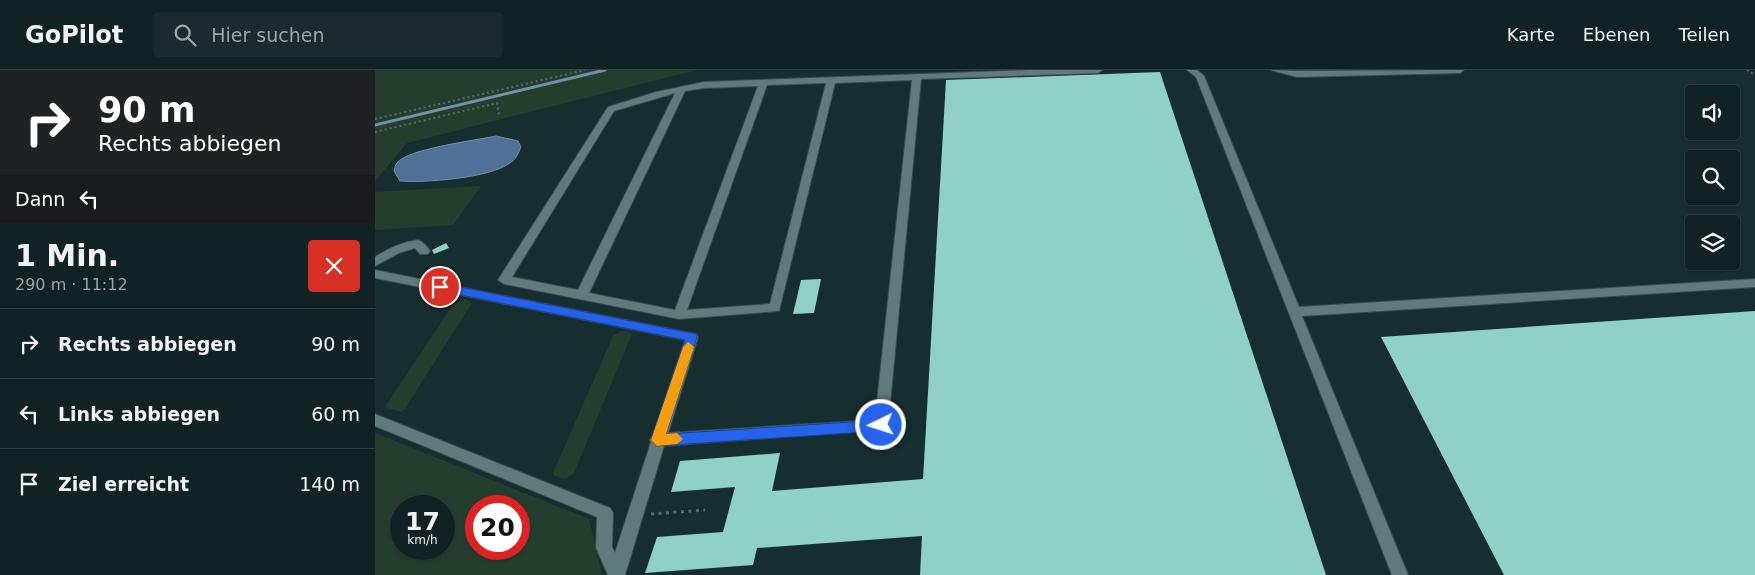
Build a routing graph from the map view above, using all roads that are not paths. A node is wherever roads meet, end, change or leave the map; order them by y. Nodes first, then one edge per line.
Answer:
1 (1098, 70) edge
2 (1275, 70) edge
3 (1460, 70) edge
4 (1194, 71) edge
5 (917, 76) junction
6 (831, 80) junction
7 (763, 83) junction
8 (683, 89) junction
9 (424, 251) dead end
10 (375, 262) edge
11 (375, 274) edge
12 (1755, 283) edge
13 (581, 296) junction
14 (1295, 312) junction
15 (679, 315) junction
16 (375, 420) edge
17 (657, 440) junction
18 (617, 574) edge
19 (1400, 575) edge

1 - 5 lane
2 - 3 lane
4 - 14 lane
5 - 6 lane
5 - 17 lane
6 - 7 lane
6 - 15 lane
7 - 8 lane
7 - 15 lane
8 - 13 lane
8 - 13 lane
9 - 10 lane
11 - 17 lane
12 - 14 lane
13 - 15 lane
14 - 19 lane
16 - 18 lane
17 - 18 lane

